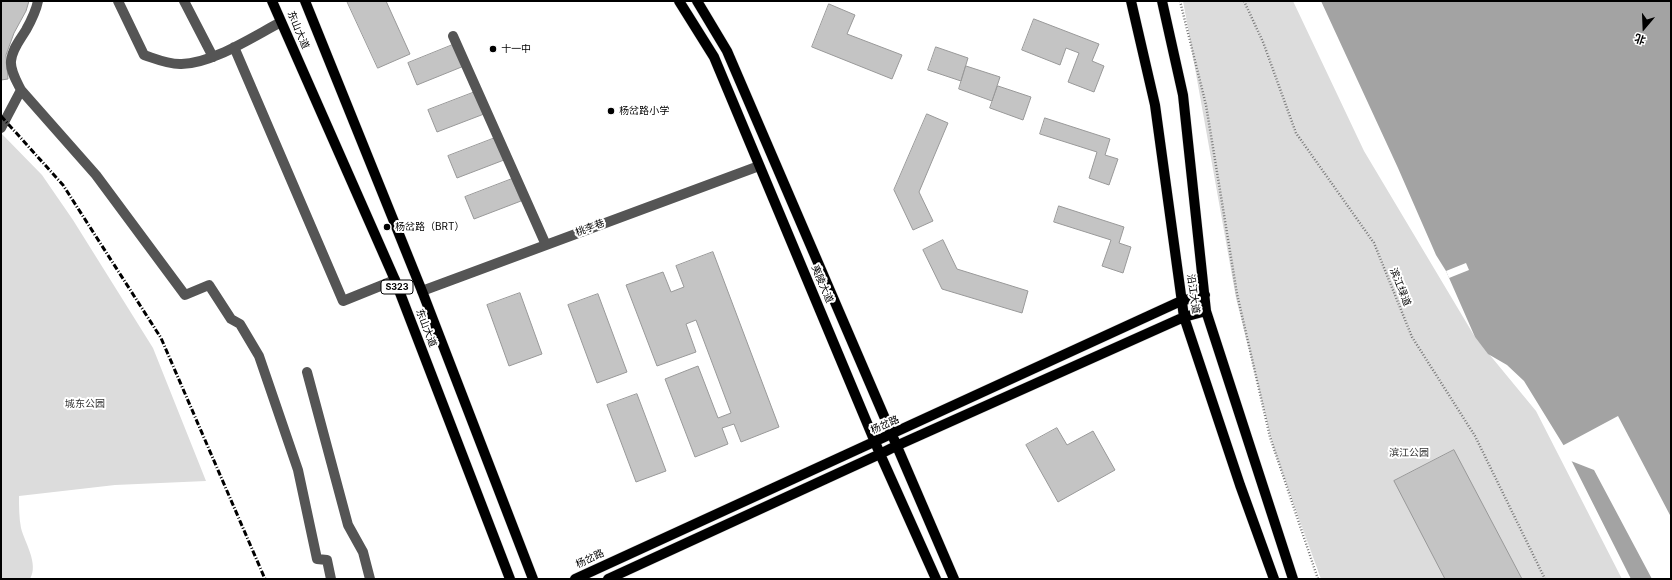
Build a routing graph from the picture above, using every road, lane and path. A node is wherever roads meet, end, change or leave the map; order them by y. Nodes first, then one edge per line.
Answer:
1 (38, 1) edge
2 (118, 1) edge
3 (184, 1) edge
4 (272, 1) edge
5 (305, 1) edge
6 (679, 1) edge
7 (697, 1) edge
8 (1131, 1) edge
9 (1162, 1) edge
10 (1180, 1) edge
11 (1244, 1) edge
12 (281, 22) junction
13 (453, 36) dead end
14 (234, 47) junction
15 (213, 57) junction
16 (21, 90) junction
17 (1, 128) edge
18 (758, 166) junction
19 (546, 245) junction
20 (395, 280) junction
21 (422, 291) junction
22 (1205, 295) junction
23 (1181, 301) junction
24 (1206, 311) junction
25 (1184, 317) junction
26 (307, 372) dead end
27 (891, 435) junction
28 (876, 442) junction
29 (896, 446) junction
30 (880, 454) junction
31 (331, 579) edge
32 (370, 579) edge
33 (510, 579) edge
34 (534, 579) edge
35 (575, 579) edge
36 (608, 579) edge
37 (936, 579) edge
38 (954, 579) edge
39 (1274, 579) edge
40 (1293, 579) edge
41 (1318, 579) edge
42 (1545, 579) edge

1 - 16 street
2 - 15 street
3 - 15 street
4 - 12 main road, 东山大道 / S323
5 - 21 main road, 东山大道
6 - 18 main road, 夷陵大道
7 - 27 main road, 夷陵大道
8 - 23 main road, 沿江大道
9 - 22 main road, 沿江大道
10 - 41 path
11 - 42 path, 滨江绿道
12 - 14 street
12 - 20 main road, 东山大道 / S323
13 - 19 street
14 - 15 street
14 - 20 street
16 - 17 street
16 - 31 street
18 - 19 street, 桃李巷
18 - 28 main road, 夷陵大道
19 - 21 street, 桃李巷
20 - 33 main road, 东山大道 / S323
21 - 34 main road, 东山大道
22 - 23 main road, 杨岔路
22 - 24 main road, 沿江大道
23 - 25 main road, 沿江大道
23 - 27 main road, 杨岔路
24 - 25 main road
24 - 40 main road, 沿江大道
25 - 29 main road
25 - 39 main road, 沿江大道
26 - 32 street
27 - 28 main road, 杨岔路
27 - 29 main road, 夷陵大道
28 - 30 main road, 夷陵大道
28 - 35 main road, 杨岔路
29 - 30 main road
29 - 38 main road, 夷陵大道
30 - 36 main road
30 - 37 main road, 夷陵大道

